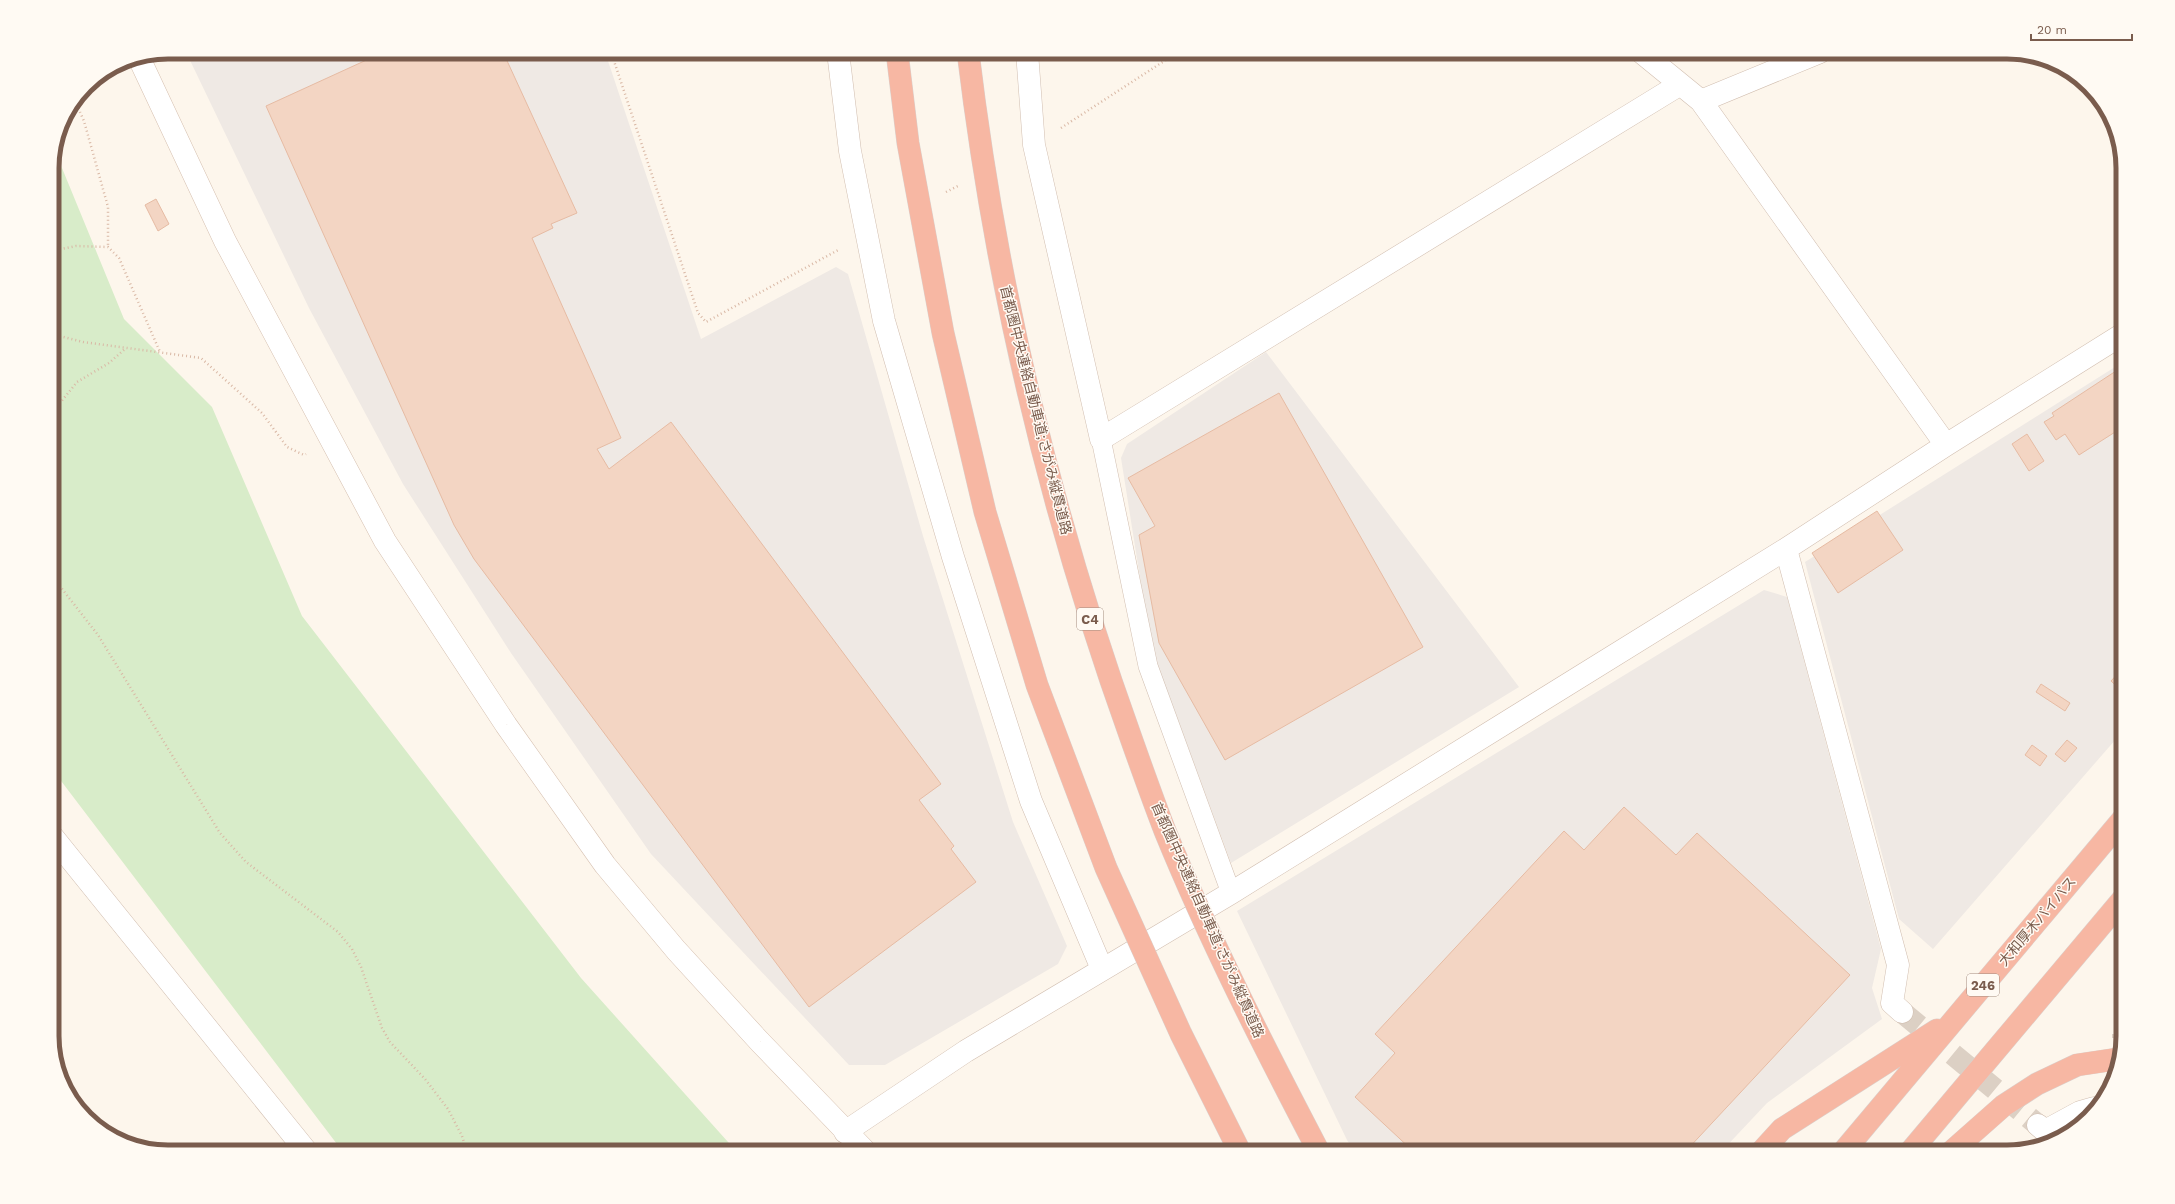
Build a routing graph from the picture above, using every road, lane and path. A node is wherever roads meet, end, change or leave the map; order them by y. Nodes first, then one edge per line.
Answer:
1 (839, 59) edge
2 (898, 59) edge
3 (969, 59) edge
4 (1028, 59) edge
5 (1649, 59) edge
6 (1803, 59) edge
7 (141, 62) edge
8 (1680, 85) junction
9 (1701, 101) junction
10 (77, 106) edge
11 (108, 247) junction
12 (59, 250) edge
13 (59, 336) edge
14 (2116, 338) edge
15 (126, 348) junction
16 (160, 352) junction
17 (59, 404) edge
18 (1101, 439) junction
19 (332, 443) junction
20 (1946, 445) junction
21 (1786, 549) junction
22 (59, 585) edge
23 (2116, 827) edge
24 (59, 845) edge
25 (1231, 893) junction
26 (2116, 907) edge
27 (1102, 969) junction
28 (1902, 1012) tunnel mouth
29 (1956, 1017) junction
30 (2113, 1060) edge
31 (2087, 1110) edge
32 (2038, 1125) tunnel mouth
33 (845, 1132) junction
34 (301, 1145) edge
35 (465, 1145) edge
36 (859, 1145) edge
37 (1236, 1145) edge
38 (1315, 1145) edge
39 (1767, 1145) edge
40 (1849, 1145) edge
41 (1916, 1145) edge
42 (1959, 1145) edge

1 - 27 street
2 - 37 highway, bridge
3 - 38 highway, 首都圏中央連絡自動車道;さがみ縦貫道路 / C4, bridge
4 - 18 street
5 - 8 street
6 - 9 street
7 - 19 street
8 - 9 street
8 - 18 street
9 - 20 street
10 - 11 path
11 - 12 path
11 - 16 path
13 - 15 path
14 - 20 street
15 - 16 path
15 - 17 path
16 - 19 path
18 - 25 lane
19 - 33 street
20 - 21 street
21 - 25 street
21 - 28 street
22 - 35 path
23 - 29 highway, 大和厚木バイパス / 246
24 - 34 street
25 - 27 street
26 - 41 highway
27 - 33 street
29 - 39 highway
29 - 40 highway, 大和厚木バイパス / 246
30 - 42 highway
31 - 32 street
33 - 36 street

